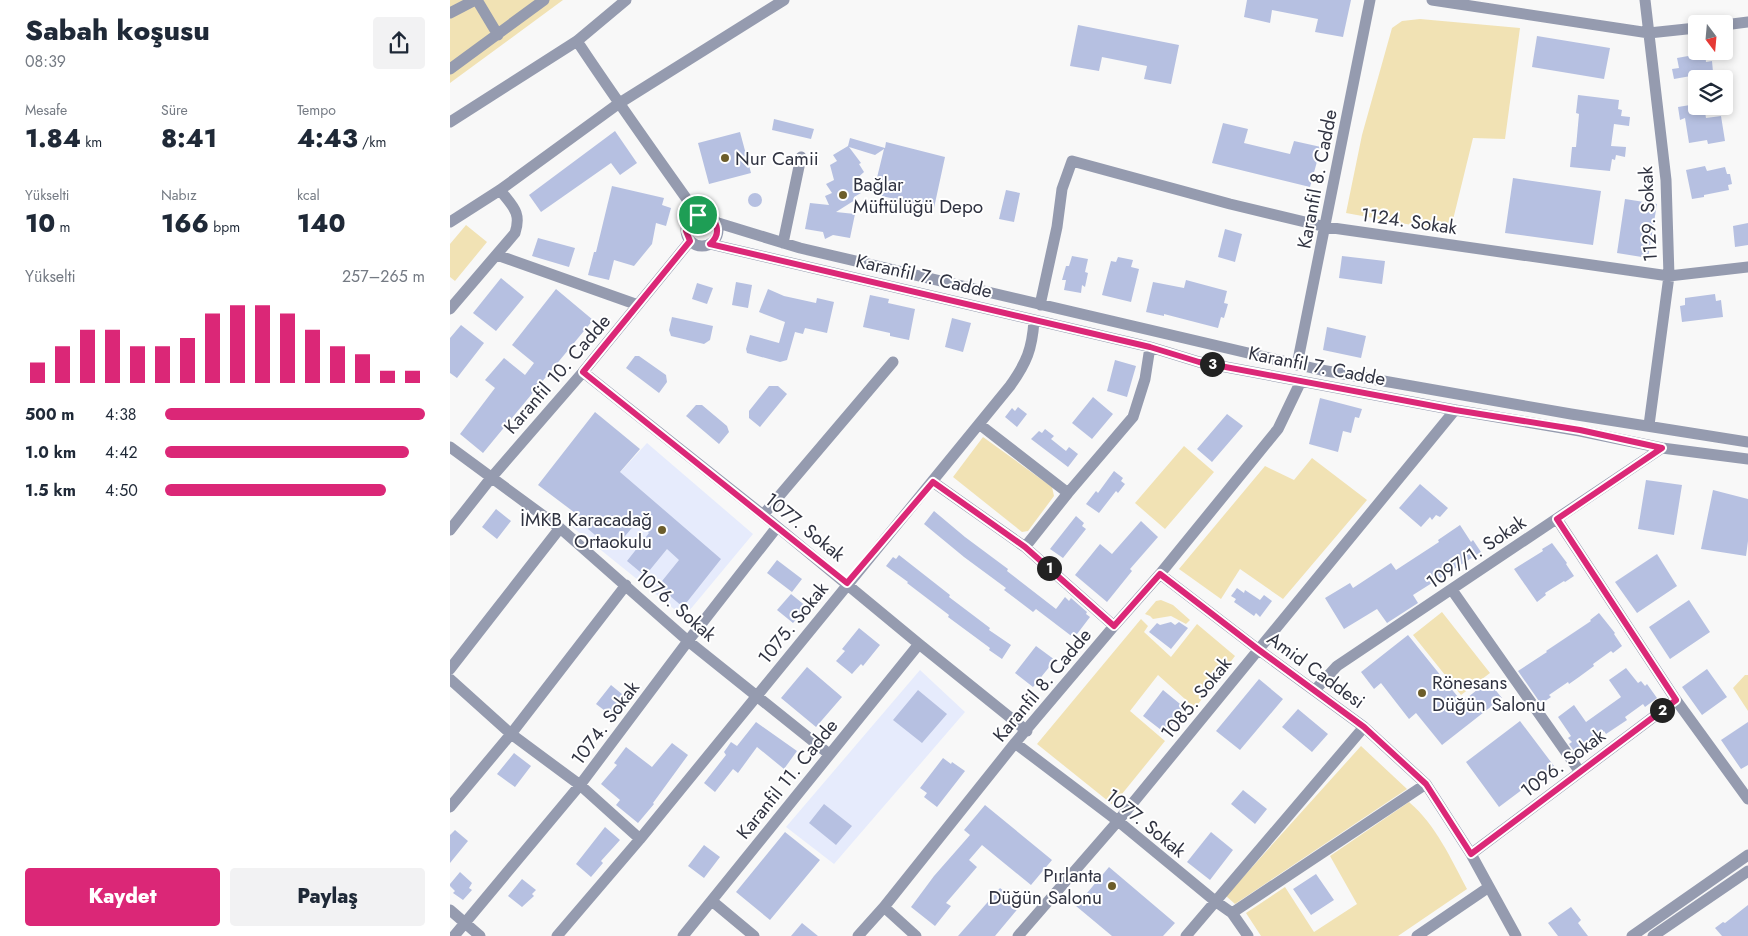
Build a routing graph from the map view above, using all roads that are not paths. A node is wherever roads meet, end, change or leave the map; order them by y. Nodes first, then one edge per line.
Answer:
1 (476, 0) edge
2 (544, 0) edge
3 (626, 0) edge
4 (784, 0) edge
5 (1370, 0) edge
6 (1432, 0) edge
7 (1645, 0) edge
8 (450, 13) edge
9 (1748, 22) edge
10 (1733, 24) edge
11 (1688, 29) edge
12 (1649, 33) junction
13 (498, 35) junction
14 (577, 41) junction
15 (450, 69) edge
16 (618, 104) junction
17 (450, 122) edge
18 (801, 157) dead end
19 (500, 190) junction
20 (698, 215) junction
21 (450, 222) edge
22 (715, 222) junction
23 (1326, 227) junction
24 (690, 241) junction
25 (783, 243) junction
26 (710, 244) junction
27 (497, 255) junction
28 (1748, 267) edge
29 (1669, 276) junction
30 (638, 305) junction
31 (1040, 305) junction
32 (450, 309) edge
33 (1034, 321) junction
34 (1150, 347) junction
35 (893, 362) dead end
36 (1297, 365) junction
37 (583, 372) junction
38 (1301, 381) junction
39 (1455, 410) junction
40 (979, 424) junction
41 (1649, 425) junction
42 (1748, 442) edge
43 (450, 447) edge
44 (1662, 448) junction
45 (1748, 459) edge
46 (491, 478) junction
47 (933, 482) junction
48 (1068, 493) junction
49 (763, 515) junction
50 (1557, 519) junction
51 (777, 527) junction
52 (560, 528) junction
53 (450, 530) edge
54 (1025, 547) junction
55 (1160, 574) junction
56 (847, 583) junction
57 (626, 585) junction
58 (1452, 590) junction
59 (1114, 626) junction
60 (688, 640) junction
61 (919, 644) junction
62 (1259, 650) junction
63 (450, 669) edge
64 (450, 679) edge
65 (1315, 690) junction
66 (757, 696) junction
67 (1676, 700) junction
68 (1364, 727) junction
69 (1027, 731) junction
70 (511, 734) junction
71 (1015, 744) junction
72 (829, 754) junction
73 (1580, 772) junction
74 (1426, 784) junction
75 (580, 785) junction
76 (1748, 800) edge
77 (450, 807) edge
78 (1118, 821) junction
79 (640, 839) junction
80 (1471, 854) junction
81 (1748, 855) edge
82 (1748, 871) edge
83 (1489, 887) junction
84 (1215, 900) junction
85 (712, 901) junction
86 (884, 907) junction
87 (450, 910) edge
88 (1232, 913) junction
89 (465, 923) junction
90 (454, 936) edge
91 (480, 936) edge
92 (557, 936) edge
93 (682, 936) edge
94 (754, 936) edge
95 (858, 936) edge
96 (916, 936) edge
97 (1018, 936) edge
98 (1186, 936) edge
99 (1248, 936) edge
100 (1417, 936) edge
101 (1516, 936) edge
102 (1632, 936) edge
103 (1653, 936) edge

1 - 8 street
1 - 13 street
2 - 13 street
3 - 14 street
4 - 16 street
5 - 23 street, Karanfil 8. Cadde
6 - 12 street
7 - 12 street, 1129. Sokak
9 - 10 street
11 - 12 street
12 - 29 street, 1129. Sokak
13 - 15 street
14 - 16 street
14 - 17 street
16 - 19 street
16 - 20 street
18 - 25 street
19 - 21 street
19 - 27 street
20 - 22 street
20 - 24 street
22 - 25 street, Karanfil 7. Cadde
22 - 26 street
23 - 29 street, 1124. Sokak
23 - 31 street, 1124. Sokak
23 - 36 street, Karanfil 8. Cadde
24 - 26 street
24 - 30 street, Karanfil 10. Cadde
25 - 31 street, Karanfil 7. Cadde
26 - 33 street, Karanfil 7. Cadde
27 - 30 street
27 - 32 street
28 - 29 street, 1124. Sokak
29 - 41 street, 1129. Sokak
30 - 37 street, Karanfil 10. Cadde
31 - 36 street, Karanfil 7. Cadde
33 - 34 street, Karanfil 7. Cadde
33 - 40 street, 1075. Sokak
34 - 38 street, Karanfil 7. Cadde
34 - 48 street
35 - 49 street
36 - 41 street, Karanfil 7. Cadde
37 - 46 street, Karanfil 10. Cadde
37 - 49 street, 1077. Sokak
38 - 39 street, Karanfil 7. Cadde
38 - 55 street, Karanfil 8. Cadde
39 - 44 street, Karanfil 7. Cadde
39 - 62 street, 1085. Sokak
40 - 47 street, 1075. Sokak
40 - 48 street
41 - 42 street, Karanfil 7. Cadde
43 - 46 street, 1076. Sokak
44 - 45 street, Karanfil 7. Cadde
44 - 50 street, 1097/1. Sokak
46 - 52 street, 1076. Sokak
46 - 53 street, Karanfil 10. Cadde
47 - 54 street
47 - 56 street, 1075. Sokak
48 - 54 street
49 - 51 street, 1077. Sokak
50 - 58 street, 1097/1. Sokak
50 - 67 street
51 - 56 street, 1077. Sokak
51 - 60 street, 1074. Sokak
52 - 57 street, 1076. Sokak
52 - 63 street
54 - 59 street
55 - 59 street, Karanfil 8. Cadde
55 - 62 street, Amid Caddesi
56 - 61 street, 1077. Sokak
56 - 66 street, 1075. Sokak
57 - 60 street, 1076. Sokak
57 - 70 street
58 - 65 street, 1097/1. Sokak
58 - 73 street
59 - 69 street, Karanfil 8. Cadde
60 - 66 street, 1076. Sokak
60 - 75 street, 1074. Sokak
61 - 69 street, 1077. Sokak
61 - 72 street, Karanfil 11. Cadde
62 - 65 street, Amid Caddesi
62 - 78 street, 1085. Sokak
64 - 70 street
65 - 68 street, Amid Caddesi
66 - 72 street, 1076. Sokak
66 - 79 street, 1075. Sokak
67 - 73 street, 1096. Sokak
67 - 76 street
68 - 74 street, Amid Caddesi
68 - 84 street
69 - 71 street, Karanfil 8. Cadde
70 - 75 street
70 - 77 street
71 - 78 street, 1077. Sokak
71 - 86 street, Karanfil 8. Cadde
72 - 85 street, Karanfil 11. Cadde
73 - 80 street, 1096. Sokak
74 - 80 street, Amid Caddesi
74 - 88 street
75 - 79 street
75 - 89 street, 1074. Sokak
78 - 84 street, 1077. Sokak
78 - 97 street, 1085. Sokak
79 - 92 street, 1075. Sokak
80 - 83 street, Amid Caddesi
81 - 102 street
82 - 103 street
83 - 100 street
83 - 101 street, Amid Caddesi
84 - 88 street, 1077. Sokak
84 - 98 street
85 - 93 street, Karanfil 11. Cadde
85 - 94 street
86 - 95 street, Karanfil 8. Cadde
86 - 96 street
87 - 89 street
88 - 99 street, 1077. Sokak
89 - 90 street, 1074. Sokak
89 - 91 street

